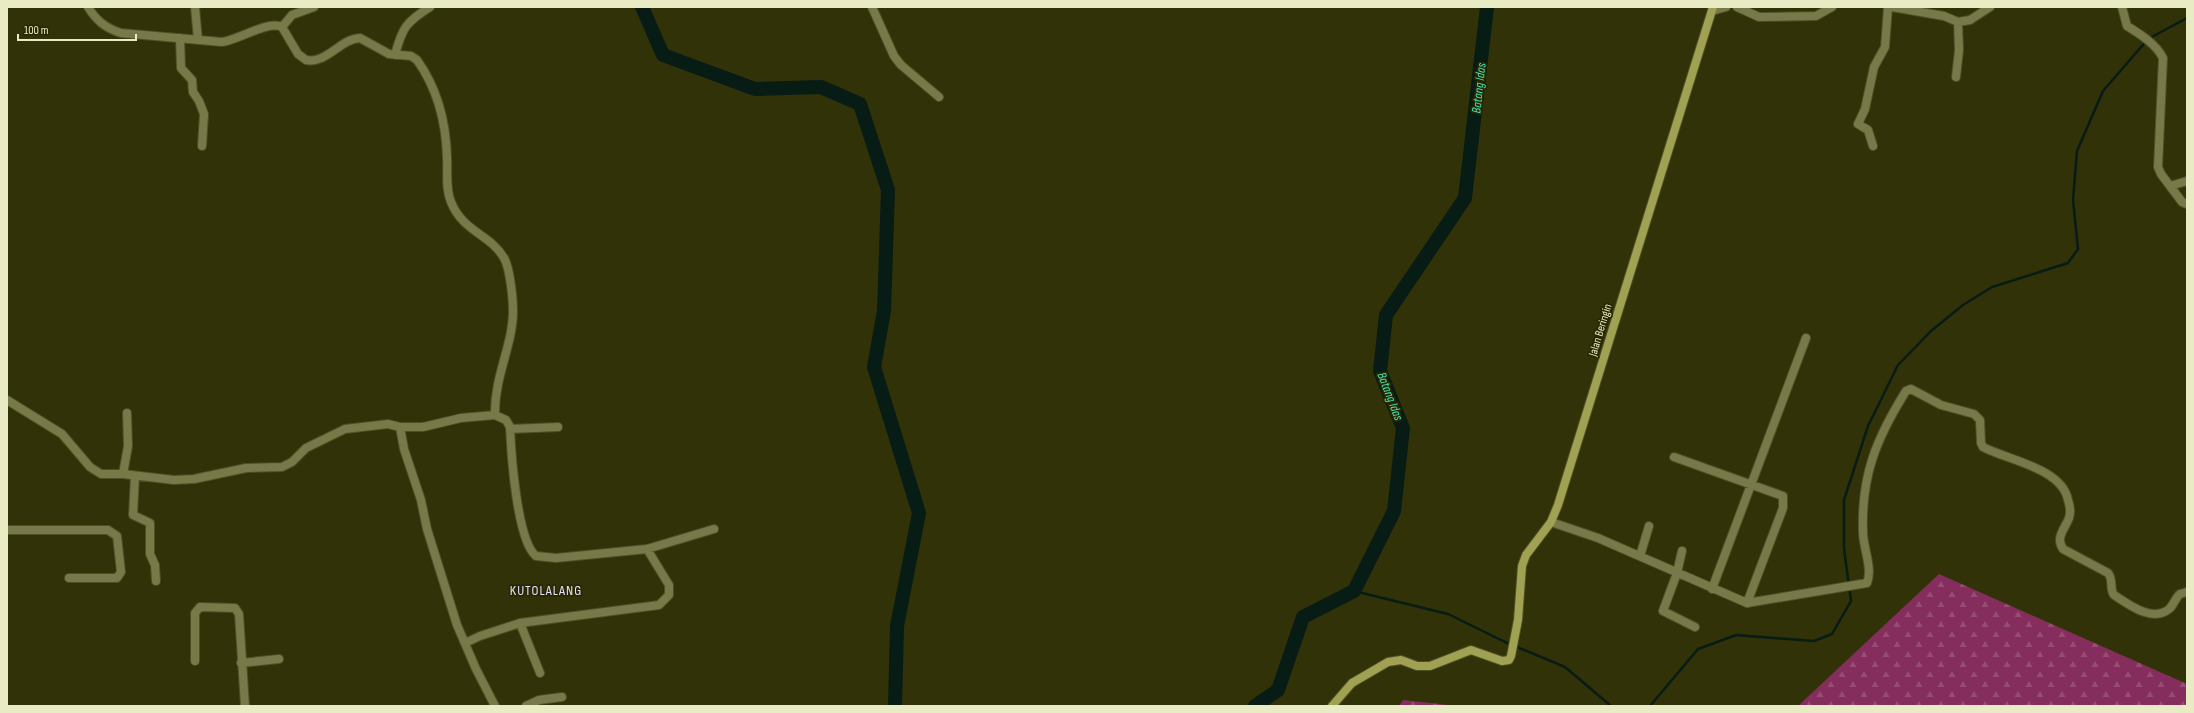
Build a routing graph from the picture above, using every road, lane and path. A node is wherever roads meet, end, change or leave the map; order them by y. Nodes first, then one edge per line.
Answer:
1 (88, 7) edge
2 (195, 7) edge
3 (314, 7) edge
4 (430, 7) edge
5 (872, 7) edge
6 (1726, 7) edge
7 (1737, 7) edge
8 (1832, 7) edge
9 (1890, 7) edge
10 (1990, 7) edge
11 (2122, 7) edge
12 (1713, 9) edge
13 (1958, 22) junction
14 (282, 26) junction
15 (180, 38) junction
16 (198, 40) junction
17 (395, 55) junction
18 (1956, 77) dead end
19 (939, 97) dead end
20 (202, 146) dead end
21 (1873, 146) dead end
22 (2187, 181) edge
23 (2170, 186) junction
24 (2187, 204) edge
25 (1806, 338) dead end
26 (7, 400) edge
27 (127, 413) dead end
28 (495, 415) junction
29 (400, 427) junction
30 (558, 427) dead end
31 (510, 429) junction
32 (1674, 457) dead end
33 (123, 474) junction
34 (135, 476) junction
35 (1750, 483) junction
36 (1551, 522) junction
37 (1649, 526) dead end
38 (714, 529) dead end
39 (7, 530) edge
40 (647, 550) junction
41 (1682, 551) dead end
42 (1640, 556) junction
43 (1677, 573) junction
44 (69, 578) dead end
45 (156, 582) dead end
46 (1712, 589) junction
47 (2187, 592) edge
48 (1747, 603) junction
49 (520, 623) junction
50 (1695, 627) dead end
51 (464, 643) junction
52 (279, 659) dead end
53 (196, 662) dead end
54 (241, 663) junction
55 (540, 673) dead end
56 (562, 697) dead end
57 (245, 706) edge
58 (495, 706) edge
59 (526, 706) edge
60 (1332, 706) edge

1 - 15 street
2 - 16 street
3 - 14 street
4 - 17 street
5 - 19 street
6 - 12 street
7 - 8 street
9 - 13 street
9 - 21 street
10 - 13 street
11 - 23 street
12 - 36 street, Jalan Beringin
13 - 18 street
14 - 16 street
14 - 17 street
15 - 16 street
15 - 20 street
17 - 28 street
22 - 23 street
23 - 24 street
25 - 35 street
26 - 33 street
27 - 33 street
28 - 29 street
28 - 31 street
29 - 34 street
29 - 51 street
30 - 31 street
31 - 40 street
32 - 35 street
33 - 34 street
34 - 45 street
35 - 46 street
35 - 48 street
36 - 42 street
36 - 60 street, Jalan Beringin
37 - 42 street
38 - 40 street
39 - 44 street
40 - 49 street
41 - 43 street
42 - 43 street
43 - 46 street
43 - 50 street
46 - 48 street
47 - 48 street
49 - 51 street
49 - 55 street
51 - 58 street
52 - 54 street
53 - 54 street
54 - 57 street
56 - 59 street

